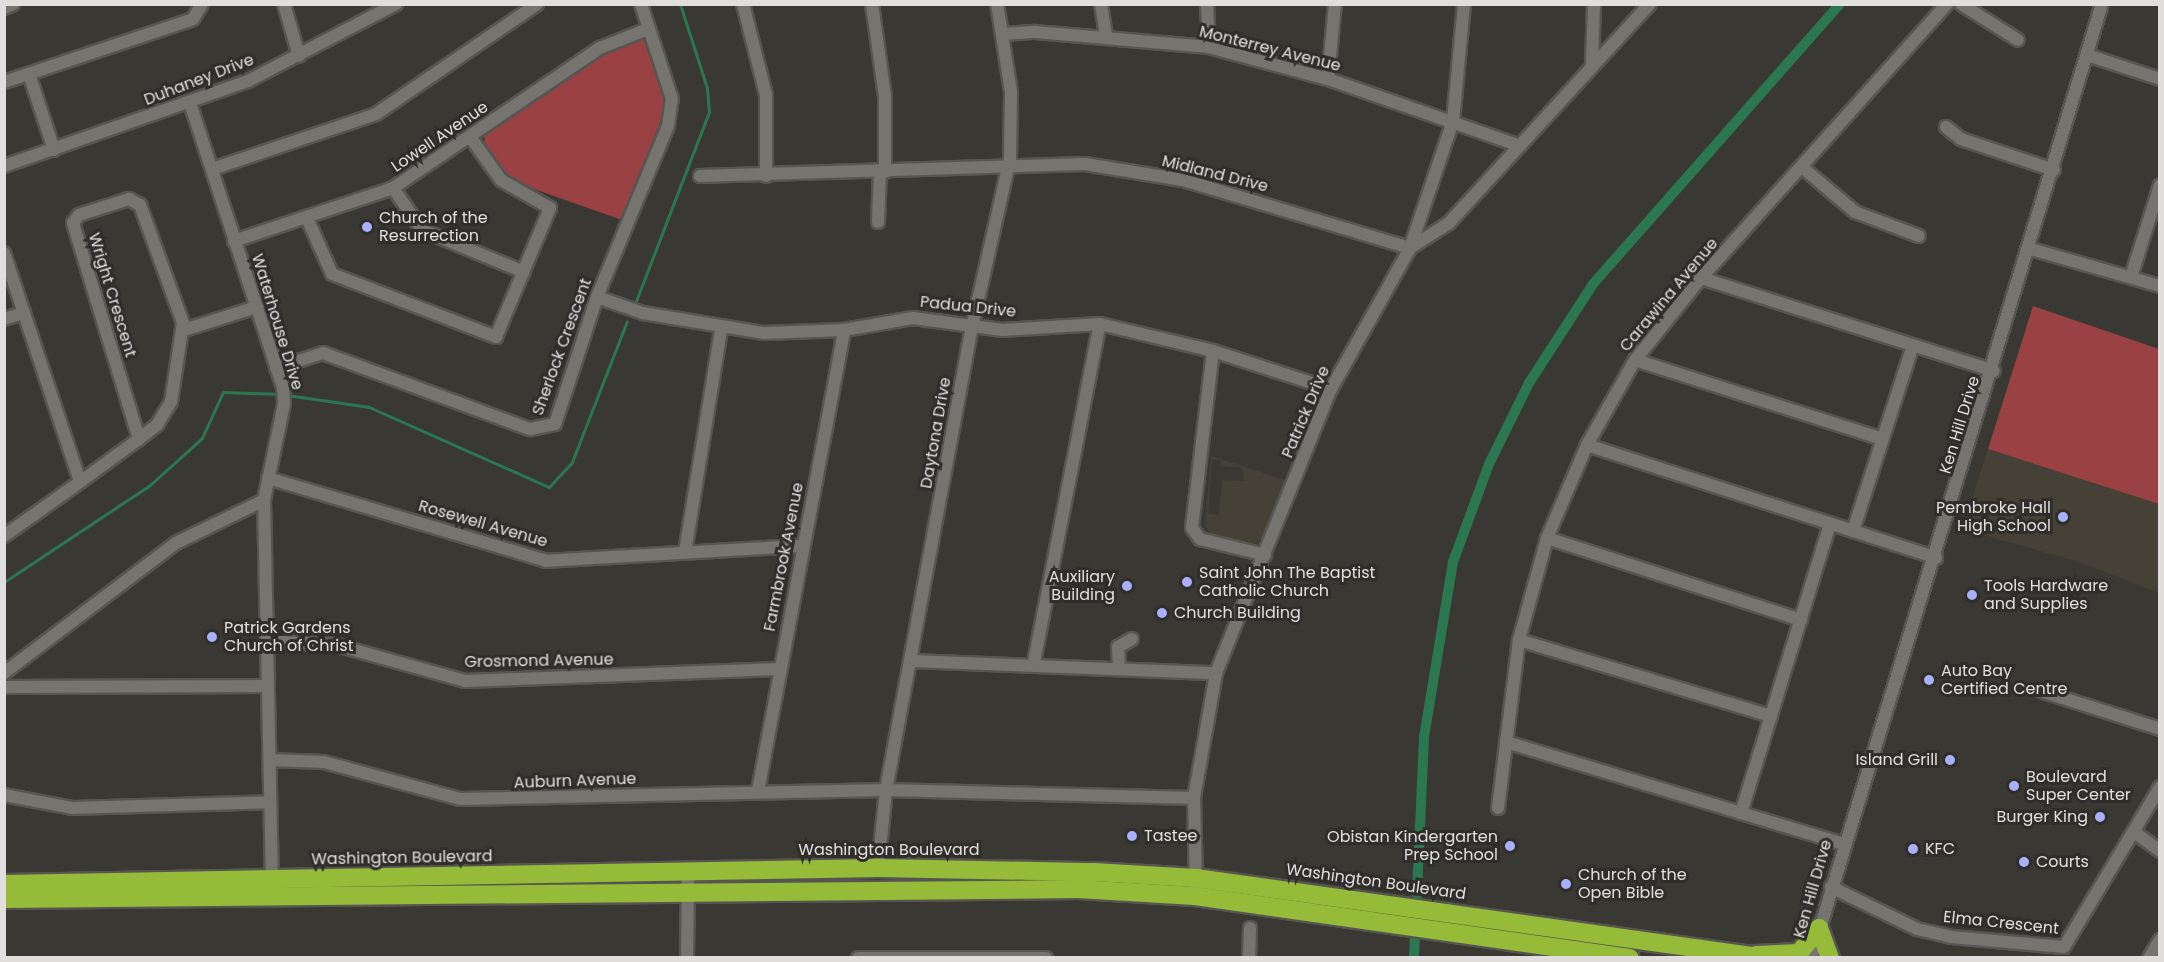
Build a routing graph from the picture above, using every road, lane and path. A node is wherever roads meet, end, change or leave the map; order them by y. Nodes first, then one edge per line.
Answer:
1 (13, 4) edge
2 (202, 4) edge
3 (284, 4) edge
4 (396, 4) edge
5 (537, 4) edge
6 (641, 4) edge
7 (743, 4) edge
8 (872, 4) edge
9 (997, 4) edge
10 (1101, 4) edge
11 (1207, 4) edge
12 (1335, 4) edge
13 (1464, 4) edge
14 (1594, 4) edge
15 (1650, 4) edge
16 (1947, 4) edge
17 (1960, 4) edge
18 (2102, 4) edge
19 (4, 8) edge
20 (648, 28) junction
21 (1004, 34) junction
22 (1106, 36) junction
23 (2018, 40) dead end
24 (1209, 47) junction
25 (2087, 55) junction
26 (299, 56) junction
27 (1592, 62) junction
28 (29, 74) junction
29 (1328, 79) junction
30 (2160, 79) edge
31 (4, 82) edge
32 (189, 103) junction
33 (1453, 121) junction
34 (1946, 127) dead end
35 (471, 138) junction
36 (1518, 146) junction
37 (54, 150) junction
38 (4, 166) edge
39 (1803, 168) junction
40 (212, 169) junction
41 (2054, 170) junction
42 (1007, 171) junction
43 (883, 172) junction
44 (700, 176) dead end
45 (766, 176) junction
46 (2160, 185) edge
47 (393, 188) junction
48 (307, 218) junction
49 (878, 222) dead end
50 (1920, 236) dead end
51 (234, 241) junction
52 (1410, 248) junction
53 (2031, 249) junction
54 (4, 253) edge
55 (524, 272) junction
56 (2131, 277) junction
57 (1701, 278) junction
58 (2160, 286) edge
59 (597, 297) junction
60 (256, 307) junction
61 (24, 313) junction
62 (4, 320) edge
63 (1100, 324) junction
64 (972, 327) junction
65 (721, 329) junction
66 (184, 330) junction
67 (844, 330) junction
68 (1913, 345) junction
69 (1213, 351) junction
70 (1635, 360) junction
71 (276, 368) junction
72 (1994, 371) junction
73 (1331, 389) junction
74 (139, 439) junction
75 (1883, 439) junction
76 (1587, 445) junction
77 (268, 478) junction
78 (80, 482) junction
79 (264, 500) junction
80 (1830, 523) junction
81 (1853, 531) junction
82 (4, 536) edge
83 (1547, 538) junction
84 (802, 546) junction
85 (685, 552) junction
86 (1265, 555) junction
87 (1936, 558) junction
88 (1801, 620) junction
89 (1132, 639) dead end
90 (1519, 640) junction
91 (267, 641) junction
92 (912, 661) junction
93 (1034, 662) junction
94 (1119, 666) junction
95 (779, 669) junction
96 (4, 673) edge
97 (1216, 673) junction
98 (267, 686) junction
99 (4, 687) edge
100 (2041, 691) dead end
101 (1771, 716) junction
102 (2160, 729) edge
103 (1506, 742) junction
104 (270, 760) junction
105 (2160, 787) edge
106 (886, 790) junction
107 (758, 791) junction
108 (4, 795) edge
109 (1194, 798) junction
110 (269, 802) junction
111 (1498, 808) dead end
112 (1741, 813) junction
113 (2134, 832) junction
114 (1844, 844) junction
115 (2160, 851) edge
116 (878, 868) junction
117 (688, 871) junction
118 (272, 880) junction
119 (4, 884) edge
120 (1196, 887) junction
121 (1831, 887) junction
122 (688, 891) junction
123 (4, 899) edge
124 (1453, 921) junction
125 (1250, 928) dead end
126 (1819, 928) junction
127 (2158, 945) edge
128 (1760, 956) edge
129 (687, 957) edge
130 (858, 957) edge
131 (1046, 957) edge
132 (1249, 957) edge
133 (1630, 957) edge
134 (1811, 957) edge
135 (1830, 957) edge
136 (2150, 957) edge

1 - 19 street
2 - 28 street
3 - 26 street
4 - 26 street, Duhaney Drive
5 - 40 street
6 - 20 street, Sherlock Crescent
7 - 45 street
8 - 43 street
9 - 21 street, Daytona Drive
10 - 22 street
11 - 24 street
12 - 29 street
13 - 33 street
14 - 27 street
15 - 27 street, Patrick Drive
16 - 39 street, Carawina Avenue
17 - 23 street
18 - 25 street, Ken Hill Drive
20 - 35 street, Lowell Avenue
20 - 59 street, Sherlock Crescent
21 - 22 street, Monterrey Avenue
21 - 42 street, Daytona Drive
22 - 24 street, Monterrey Avenue
24 - 29 street, Monterrey Avenue
25 - 30 street
25 - 41 street, Ken Hill Drive
26 - 32 street, Duhaney Drive
27 - 36 street, Patrick Drive
28 - 31 street
28 - 37 street
29 - 33 street, Monterrey Avenue
32 - 37 street, Duhaney Drive
32 - 40 street, Waterhouse Drive
33 - 36 street, Monterrey Avenue
33 - 52 street
34 - 41 street
35 - 47 street, Lowell Avenue
35 - 55 street
36 - 52 street, Patrick Drive
37 - 38 street, Duhaney Drive
39 - 50 street
39 - 57 street, Carawina Avenue
40 - 51 street, Waterhouse Drive
41 - 53 street, Ken Hill Drive
42 - 43 street, Midland Drive
42 - 52 street, Midland Drive
42 - 64 street, Daytona Drive
43 - 45 street, Midland Drive
43 - 49 street
44 - 45 street, Midland Drive
46 - 56 street
47 - 48 street, Lowell Avenue
47 - 55 street
48 - 51 street, Lowell Avenue
48 - 55 street
51 - 60 street, Waterhouse Drive
52 - 73 street, Patrick Drive
53 - 56 street
53 - 72 street, Ken Hill Drive
54 - 61 street
56 - 58 street
57 - 68 street
57 - 70 street, Carawina Avenue
59 - 65 street, Padua Drive
59 - 71 street, Sherlock Crescent
60 - 66 street
60 - 71 street, Waterhouse Drive
61 - 62 street
61 - 78 street
63 - 64 street, Padua Drive
63 - 69 street, Padua Drive
63 - 93 street
64 - 67 street, Padua Drive
64 - 92 street, Daytona Drive
65 - 67 street, Padua Drive
65 - 85 street
66 - 74 street
66 - 74 street, Wright Crescent
67 - 84 street, Farmbrook Avenue
68 - 72 street
68 - 75 street
69 - 73 street, Padua Drive
69 - 86 street
70 - 75 street
70 - 76 street, Carawina Avenue
71 - 77 street, Waterhouse Drive
72 - 87 street, Ken Hill Drive
73 - 86 street, Patrick Drive
74 - 78 street
75 - 81 street
76 - 80 street
76 - 83 street, Carawina Avenue
77 - 79 street, Waterhouse Drive
77 - 85 street, Rosewell Avenue
78 - 82 street
79 - 91 street, Waterhouse Drive
79 - 96 street
80 - 81 street
80 - 88 street
81 - 87 street
83 - 88 street
83 - 90 street, Carawina Avenue
84 - 85 street, Rosewell Avenue
84 - 95 street, Farmbrook Avenue
86 - 97 street, Patrick Drive
87 - 114 street, Ken Hill Drive
88 - 101 street
89 - 94 street
90 - 101 street
90 - 103 street, Carawina Avenue
91 - 95 street, Grosmond Avenue
91 - 98 street, Waterhouse Drive
92 - 93 street
92 - 106 street, Daytona Drive
93 - 94 street
94 - 97 street
95 - 107 street, Farmbrook Avenue
97 - 109 street, Patrick Drive
98 - 99 street
98 - 104 street, Waterhouse Drive
100 - 102 street
101 - 112 street
103 - 111 street, Carawina Avenue
103 - 112 street
104 - 107 street, Auburn Avenue
104 - 110 street, Waterhouse Drive
105 - 113 street, Elma Crescent
106 - 107 street, Auburn Avenue
106 - 109 street, Auburn Avenue
106 - 116 street, Daytona Drive
108 - 110 street
109 - 120 street, Patrick Drive
110 - 118 street, Waterhouse Drive
112 - 114 street
113 - 115 street
113 - 121 street, Elma Crescent
114 - 121 street, Ken Hill Drive
116 - 117 highway, Washington Boulevard
116 - 120 highway, Washington Boulevard
117 - 118 highway, Washington Boulevard
117 - 122 street
118 - 119 highway, Washington Boulevard
120 - 122 highway, Washington Boulevard
120 - 124 highway, Washington Boulevard
120 - 124 highway, Washington Boulevard
121 - 126 street, Ken Hill Drive
122 - 123 highway, Washington Boulevard
122 - 129 street
124 - 128 highway, Washington Boulevard
124 - 133 highway, Washington Boulevard
125 - 132 street
126 - 128 highway, Washington Boulevard
126 - 134 street, Ken Hill Drive
126 - 135 highway
127 - 136 street
130 - 131 street

